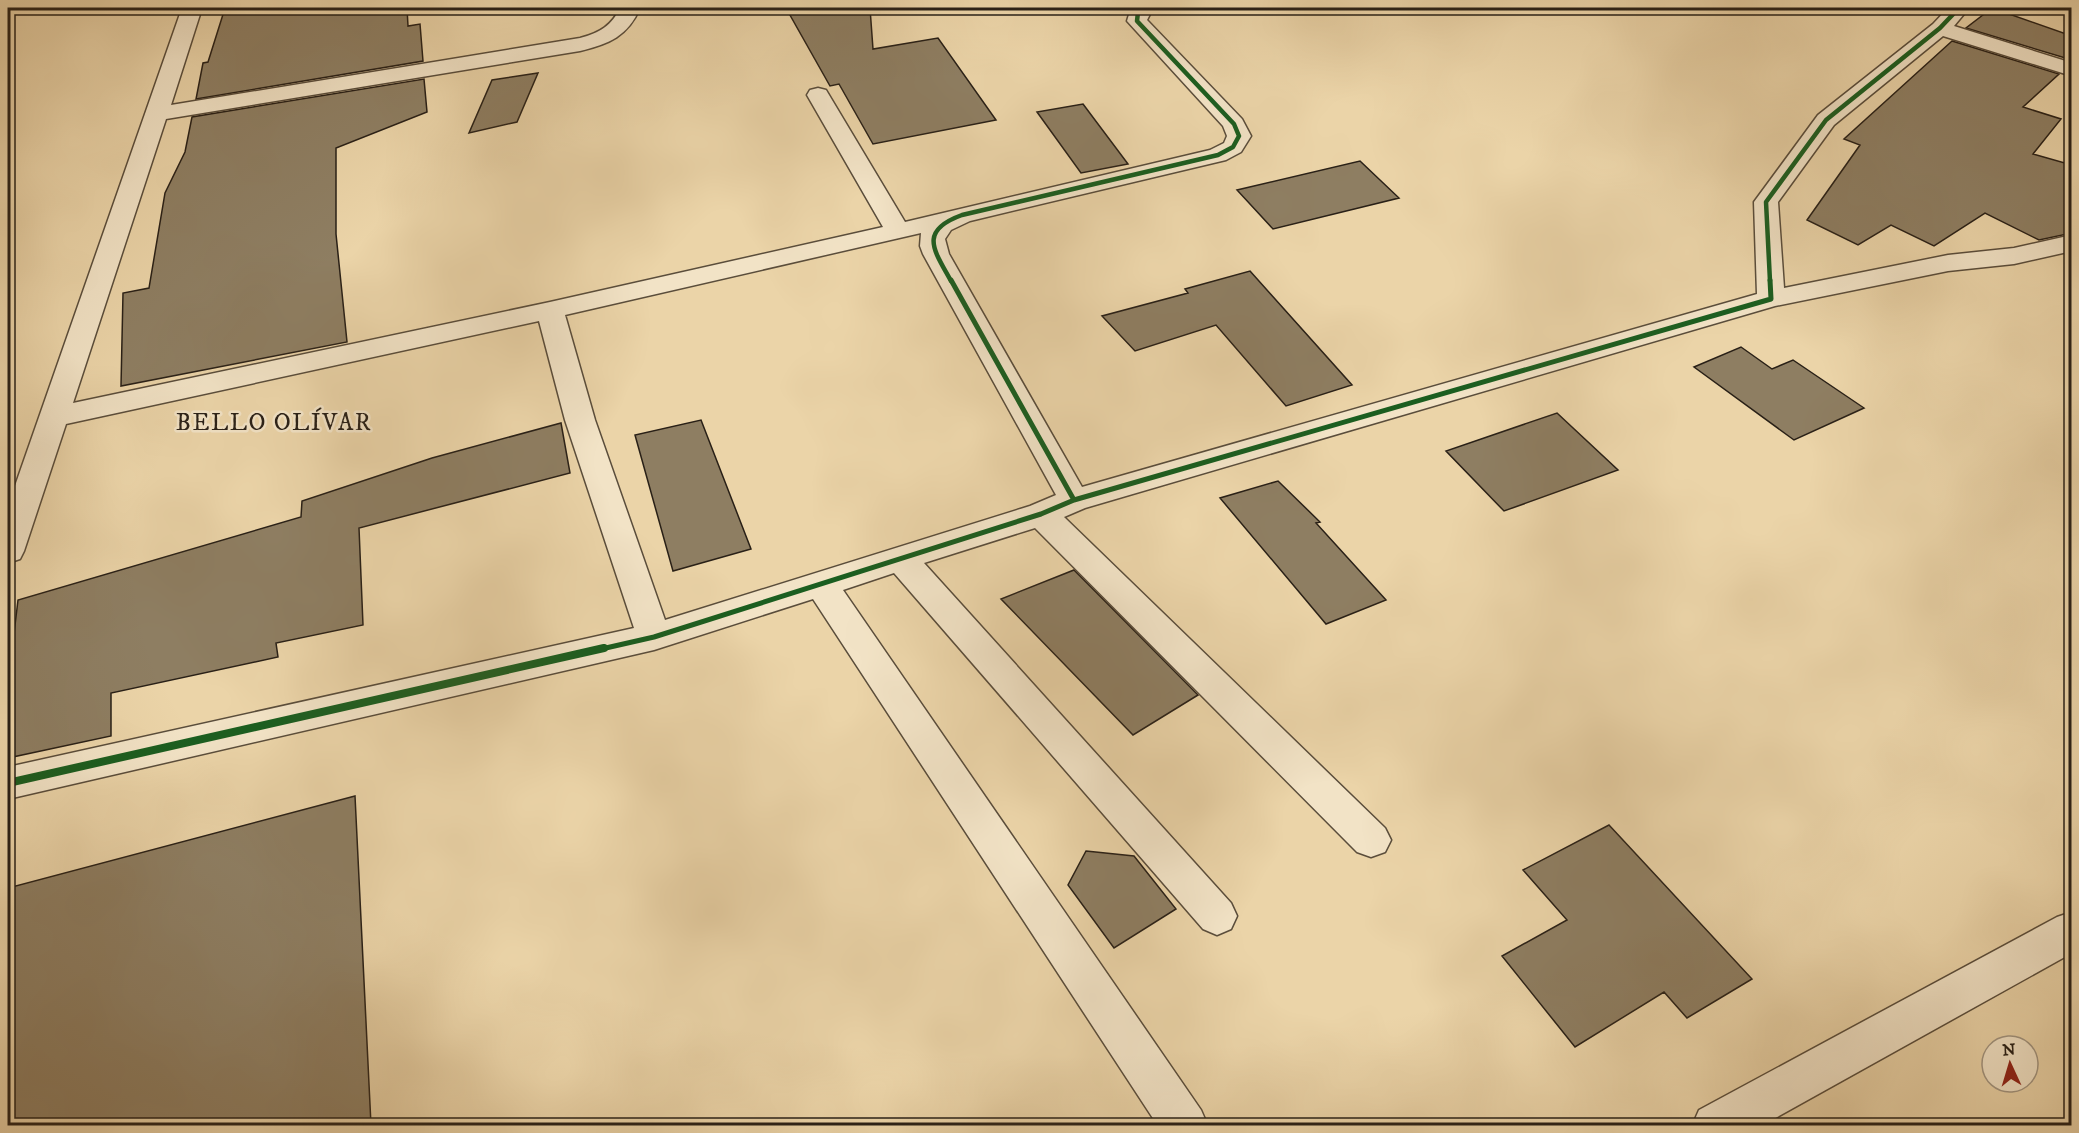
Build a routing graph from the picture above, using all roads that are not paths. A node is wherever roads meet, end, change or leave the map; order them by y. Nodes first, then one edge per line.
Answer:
1 (192, 8) edge
2 (630, 8) edge
3 (1143, 8) edge
4 (1949, 18) edge
5 (2072, 70) edge
6 (818, 95) dead end
7 (155, 114) junction
8 (951, 219) junction
9 (898, 231) junction
10 (2072, 243) edge
11 (1771, 299) junction
12 (550, 310) junction
13 (53, 417) junction
14 (1074, 500) junction
15 (1041, 514) junction
16 (8, 552) edge
17 (900, 558) junction
18 (820, 583) junction
19 (654, 637) junction
20 (8, 783) edge
21 (1371, 840) dead end
22 (1217, 916) dead end
23 (2072, 931) edge
24 (1185, 1125) edge
25 (1716, 1125) edge

1 - 7 street
2 - 7 street
3 - 8 street
4 - 5 street
4 - 11 street
6 - 9 street
7 - 13 street
8 - 9 street
8 - 14 street
9 - 12 street
10 - 11 street
11 - 14 street
12 - 13 street
12 - 19 street
13 - 16 street
14 - 15 street
15 - 17 street
15 - 21 street
17 - 18 street
17 - 22 street
18 - 19 street
18 - 24 street
19 - 20 street
23 - 25 street

